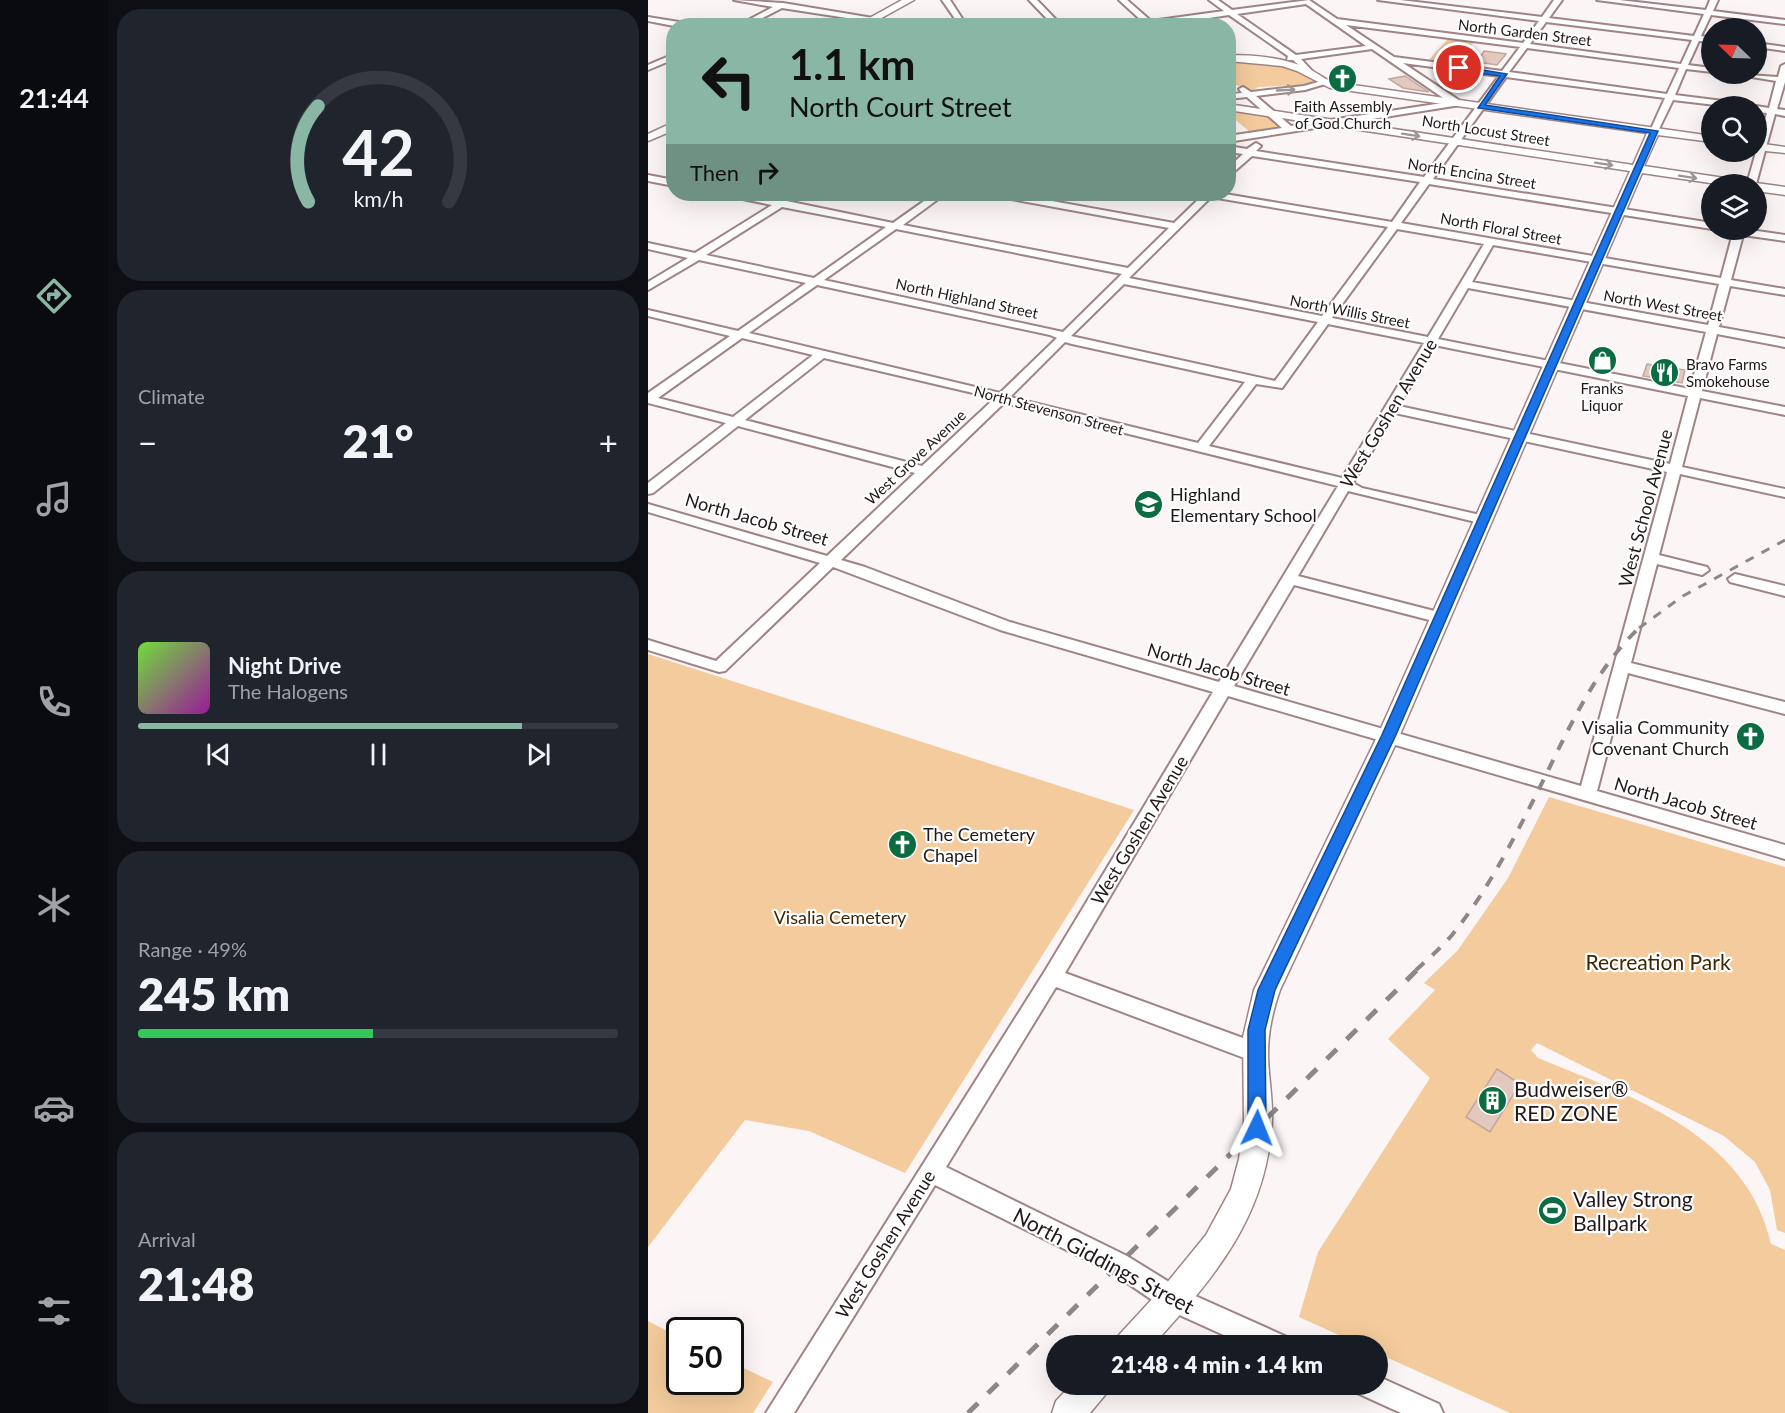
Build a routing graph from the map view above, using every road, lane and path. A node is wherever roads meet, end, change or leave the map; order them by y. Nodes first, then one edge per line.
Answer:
1 (738, 0) edge
2 (795, 0) edge
3 (909, 0) edge
4 (946, 0) edge
5 (952, 0) edge
6 (1033, 0) edge
7 (1123, 0) edge
8 (1213, 0) edge
9 (1382, 0) edge
10 (1558, 0) edge
11 (1601, 0) edge
12 (1714, 0) edge
13 (1306, 1) edge
14 (1404, 1) edge
15 (781, 6) junction
16 (1394, 11) dead end
17 (1230, 13) junction
18 (1709, 13) junction
19 (756, 18) edge
20 (865, 18) edge
21 (874, 18) edge
22 (958, 18) edge
23 (1051, 18) edge
24 (1143, 18) edge
25 (1194, 18) edge
26 (648, 19) edge
27 (1386, 19) dead end
28 (1545, 20) junction
29 (1335, 21) junction
30 (666, 22) edge
31 (1785, 22) edge
32 (1378, 27) junction
33 (1697, 38) junction
34 (1701, 39) edge
35 (1364, 40) junction
36 (1525, 46) junction
37 (1373, 47) junction
38 (1767, 47) edge
39 (1785, 49) edge
40 (648, 55) edge
41 (666, 57) edge
42 (1292, 58) junction
43 (1236, 59) edge
44 (1392, 59) junction
45 (666, 60) edge
46 (1271, 61) junction
47 (1684, 66) junction
48 (1785, 66) edge
49 (648, 68) edge
50 (1701, 68) edge
51 (1310, 73) junction
52 (1504, 74) junction
53 (1767, 77) edge
54 (1783, 79) edge
55 (1322, 82) junction
56 (1236, 89) edge
57 (1249, 94) junction
58 (1236, 96) edge
59 (1670, 97) junction
60 (1701, 101) edge
61 (1457, 103) junction
62 (1481, 106) junction
63 (1236, 108) edge
64 (1767, 110) edge
65 (1771, 111) junction
66 (1785, 113) edge
67 (1272, 114) junction
68 (1336, 123) junction
69 (1767, 123) edge
70 (666, 128) edge
71 (1290, 130) junction
72 (1654, 131) junction
73 (1270, 133) junction
74 (651, 135) edge
75 (1701, 137) edge
76 (1236, 138) edge
77 (1455, 142) junction
78 (1767, 147) edge
79 (1236, 150) edge
80 (1785, 150) edge
81 (1250, 153) junction
82 (1236, 166) edge
83 (1639, 169) junction
84 (648, 178) edge
85 (1701, 178) edge
86 (666, 181) edge
87 (1426, 181) junction
88 (1767, 189) edge
89 (1785, 191) edge
90 (1236, 198) edge
91 (774, 201) edge
92 (930, 201) edge
93 (1038, 201) edge
94 (1203, 201) edge
95 (782, 204) junction
96 (1619, 211) junction
97 (1701, 224) edge
98 (1395, 225) junction
99 (895, 226) junction
100 (1176, 226) junction
101 (1767, 235) edge
102 (1785, 238) edge
103 (1734, 240) edge
104 (1490, 242) junction
105 (648, 246) edge
106 (698, 256) junction
107 (1598, 260) junction
108 (1126, 276) junction
109 (815, 281) junction
110 (1724, 282) junction
111 (1466, 284) junction
112 (648, 287) edge
113 (1785, 292) edge
114 (1578, 305) junction
115 (648, 313) edge
116 (1325, 321) junction
117 (1712, 329) junction
118 (739, 335) junction
119 (1063, 337) junction
120 (1431, 342) junction
121 (1785, 343) edge
122 (822, 354) junction
123 (1552, 366) junction
124 (1253, 380) junction
125 (1694, 394) junction
126 (648, 399) edge
127 (1001, 399) junction
128 (1391, 408) junction
129 (1785, 411) edge
130 (736, 422) junction
131 (1522, 437) junction
132 (1200, 449) junction
133 (1674, 469) junction
134 (924, 471) junction
135 (1346, 485) junction
136 (648, 490) edge
137 (1785, 493) edge
138 (648, 508) edge
139 (1484, 520) junction
140 (1650, 558) junction
141 (830, 561) junction
142 (1702, 570) dead end
143 (1290, 579) junction
144 (1735, 579) dead end
145 (1785, 591) edge
146 (1441, 618) junction
147 (648, 645) edge
148 (1621, 666) junction
149 (1223, 690) junction
150 (1785, 708) edge
151 (1388, 737) junction
152 (1587, 795) junction
153 (1785, 852) edge
154 (1052, 977) junction
155 (1255, 1052) junction
156 (931, 1170) junction
157 (1173, 1299) junction
158 (1140, 1335) edge
159 (1253, 1335) edge
160 (1388, 1394) edge
161 (1084, 1395) edge
162 (779, 1413) edge
163 (1068, 1413) edge
164 (1431, 1413) edge

1 - 15 street
2 - 15 street
3 - 21 main road
4 - 5 street
4 - 22 street
6 - 23 street
7 - 24 street
8 - 17 street
9 - 14 street
10 - 28 street
11 - 18 street
12 - 18 street
13 - 17 street
13 - 29 street
14 - 16 street
14 - 28 street
15 - 19 street
15 - 20 street
17 - 25 street
17 - 42 street
18 - 31 street
18 - 33 street
26 - 30 street
27 - 32 street
28 - 33 street
28 - 36 street
29 - 32 street, North Garden Street
29 - 35 street
32 - 35 street
32 - 36 street, North Garden Street
33 - 34 street
33 - 47 street
35 - 37 street
36 - 47 street, North Garden Street
36 - 52 street
37 - 42 street
37 - 44 street
38 - 39 street
40 - 41 street
42 - 46 street
42 - 51 street
43 - 46 main road
44 - 52 street
44 - 61 street
45 - 49 street
46 - 51 main road
47 - 50 street, North Garden Street
47 - 59 street
48 - 54 street
51 - 55 main road
52 - 59 street
52 - 62 street
53 - 54 street
54 - 65 street
57 -> 55 street
55 - 61 main road
56 - 57 street
57 - 58 street
57 - 67 street
59 - 60 street
59 - 72 street
61 - 62 main road
61 - 68 street
62 - 72 main road
62 - 77 street
63 - 67 main road, North Locust Street
64 - 65 street
65 - 66 street
65 - 69 street
67 - 68 main road, North Locust Street
67 - 71 street
68 - 71 street
68 -> 77 main road, North Locust Street
70 - 74 main road
71 - 73 street
72 - 75 main road
72 - 83 main road
73 - 76 street
73 - 81 street
77 -> 83 main road, North Locust Street
77 - 87 street
78 - 80 main road
79 - 81 street, North Encina Street
81 - 82 street
81 - 87 street, North Encina Street
83 -> 85 main road, North Locust Street
83 - 96 main road
84 - 86 street
87 - 96 street, North Encina Street
87 - 98 street
88 - 89 main road
90 - 98 street, North Floral Street
91 - 95 street, North Willis Street
92 - 99 street
93 - 100 street
94 - 100 street, West Grove Avenue
95 - 99 street, North Willis Street
95 - 106 street
96 - 97 street, North Encina Street
96 - 107 main road
98 - 104 street, North Floral Street
98 - 116 street
99 - 108 street, North Willis Street
99 - 109 street
100 - 108 street, West Grove Avenue
101 - 102 street
103 - 110 street, West School Avenue
104 - 107 street, North Floral Street
104 - 111 street, West Goshen Avenue
105 - 106 street, North Highland Street
106 - 109 street, North Highland Street
106 - 112 street
107 - 110 street, North Floral Street
107 - 114 main road
108 - 116 street, North Willis Street
108 - 119 street, West Grove Avenue
109 - 118 street
109 - 119 street, North Highland Street
110 - 113 street, North Floral Street
110 - 117 street, West School Avenue
111 - 114 street, North West Street
111 - 120 street, West Goshen Avenue
114 - 117 street, North West Street
114 - 123 main road
115 - 118 street, North Stevenson Street
116 - 120 street, North Willis Street
116 - 124 street, North Highland Street
117 - 121 street, North West Street
117 - 125 street, West School Avenue
118 - 122 street, North Stevenson Street
118 - 126 street
119 - 124 street, North Highland Street
119 - 127 street, West Grove Avenue
120 - 123 street, North Willis Street
120 - 128 street, West Goshen Avenue
122 - 127 street, North Stevenson Street
122 - 130 street
123 - 125 street, North Willis Street
123 - 131 main road
124 - 132 street
125 - 129 street, North Willis Street
125 - 133 street, West School Avenue
126 - 130 street
127 - 132 street, North Stevenson Street
127 - 134 street, West Grove Avenue
128 - 131 street
128 - 135 street, West Goshen Avenue
130 - 134 street
130 - 136 street
131 - 133 street
131 - 139 main road
132 - 135 street, North Stevenson Street
133 - 137 street
133 - 140 street, West School Avenue
134 - 141 street, West Grove Avenue
135 - 139 street, North Stevenson Street
135 - 143 street, West Goshen Avenue
138 - 141 street, North Jacob Street
139 - 146 main road
140 - 142 street
140 - 148 street, West School Avenue
141 - 147 street, West Grove Avenue
141 - 149 street, North Jacob Street
143 - 146 street
143 - 149 street, West Goshen Avenue
144 - 145 street
146 - 151 main road
148 - 150 street
148 - 152 street, West School Avenue
149 - 151 street, North Jacob Street
149 - 154 street, West Goshen Avenue
151 - 152 street, North Jacob Street
151 - 155 main road
152 - 153 street, North Jacob Street
154 - 155 street
154 - 156 street, West Goshen Avenue
155 - 157 main road
156 - 157 street, North Giddings Street
156 - 162 street, West Goshen Avenue
157 - 158 main road
157 - 159 street, North Giddings Street
160 - 164 street
161 - 163 main road

